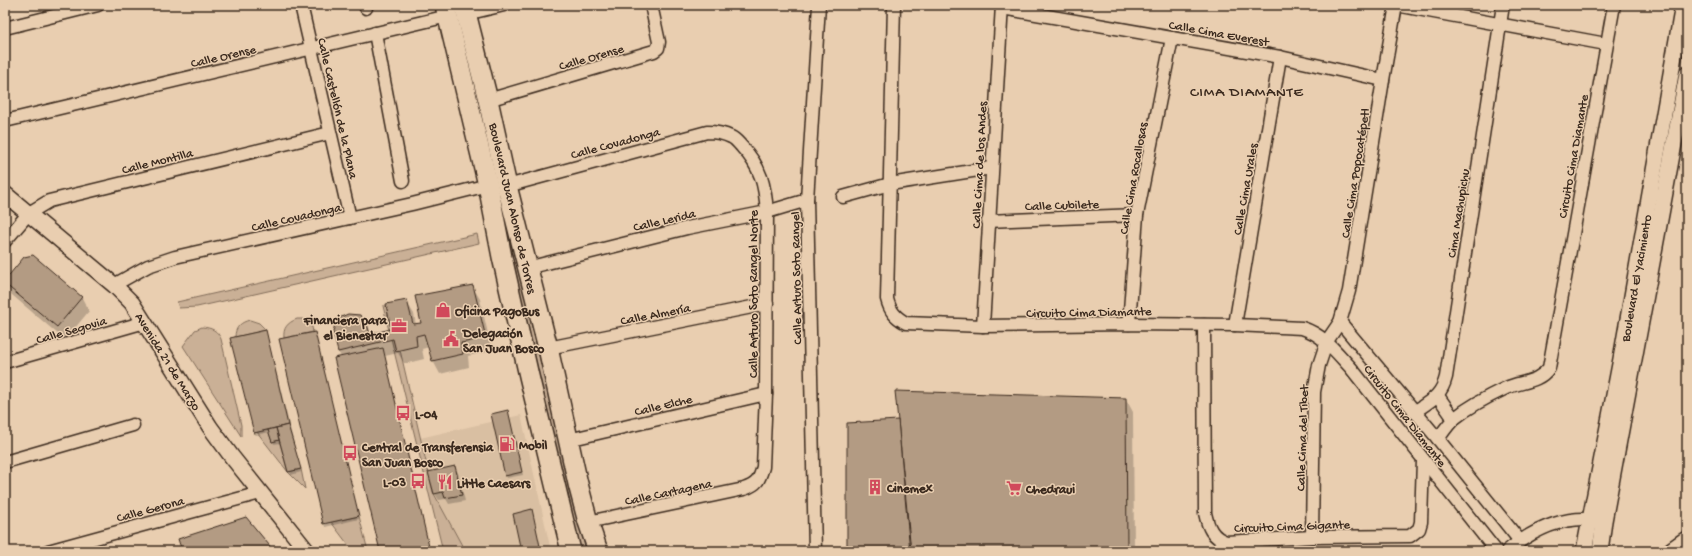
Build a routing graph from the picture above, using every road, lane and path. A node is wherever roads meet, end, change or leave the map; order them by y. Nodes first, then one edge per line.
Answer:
1 (98, 5) edge
2 (301, 5) edge
3 (504, 5) edge
4 (651, 5) edge
5 (819, 5) edge
6 (894, 5) edge
7 (1396, 5) edge
8 (1503, 5) edge
9 (1614, 5) edge
10 (1683, 5) edge
11 (1002, 7) edge
12 (456, 10) edge
13 (1500, 24) junction
14 (5, 28) edge
15 (375, 33) junction
16 (1172, 38) junction
17 (1606, 44) junction
18 (311, 49) junction
19 (1280, 58) junction
20 (1687, 74) edge
21 (1383, 80) junction
22 (488, 100) junction
23 (5, 122) edge
24 (707, 132) joint
25 (330, 133) junction
26 (991, 168) junction
27 (403, 182) dead end
28 (890, 184) junction
29 (488, 185) junction
30 (507, 186) junction
31 (5, 194) edge
32 (843, 197) dead end
33 (807, 200) junction
34 (767, 212) junction
35 (29, 213) junction
36 (1137, 215) junction
37 (350, 218) junction
38 (988, 221) junction
39 (5, 241) edge
40 (527, 268) junction
41 (114, 285) junction
42 (767, 304) junction
43 (145, 322) junction
44 (1340, 322) junction
45 (1129, 324) junction
46 (1235, 324) junction
47 (1204, 325) junction
48 (983, 326) junction
49 (1327, 341) junction
50 (548, 348) junction
51 (5, 362) edge
52 (766, 394) junction
53 (1438, 396) junction
54 (1414, 412) junction
55 (1454, 418) junction
56 (133, 425) dead end
57 (1438, 439) junction
58 (568, 440) junction
59 (1423, 460) junction
60 (5, 462) edge
61 (754, 485) joint
62 (260, 493) junction
63 (1589, 519) junction
64 (1604, 521) junction
65 (588, 522) junction
66 (1312, 537) junction
67 (1520, 541) junction
68 (1687, 541) edge
69 (48, 551) edge
70 (307, 551) edge
71 (571, 551) edge
72 (598, 551) edge
73 (816, 551) edge
74 (1496, 551) edge
75 (1507, 551) edge
76 (1584, 551) edge
77 (1600, 551) edge
78 (1673, 551) edge

1 - 14 street
2 - 18 street, Calle Castellón de la Plana
3 - 12 street, Calle Orense
4 - 22 street, Calle Orense
5 - 33 street, Calle Arturo Soto Rangel
6 - 28 street, Circuito Cima Diamante
7 - 13 street
7 - 21 street, Calle Cima Popocatépetl
8 - 13 street, Cima Machupichu
9 - 17 street, Circuito Cima Diamante
10 - 63 street, Boulevard El Yacimiento
11 - 16 street, Calle Cima Everest
11 - 26 street, Calle Cima de los Andes
12 - 15 street, Calle Orense
12 - 22 main road, Boulevard Juan Alonso de Torres
12 - 29 main road, Boulevard Juan Alonso de Torres
13 - 17 street
13 - 53 street, Cima Machupichu
15 - 18 street, Calle Orense
15 - 27 street
16 - 19 street, Calle Cima Everest
16 - 36 street, Calle Cima Rocallosas
17 - 55 street, Circuito Cima Diamante
18 - 23 street, Calle Orense
18 - 25 street, Calle Castellón de la Plana
19 - 21 street, Calle Cima Everest
19 - 46 street, Calle Cima Urales
20 - 64 street, Boulevard El Yacimiento
21 - 44 street, Calle Cima Popocatépetl
22 - 30 main road, Boulevard Juan Alonso de Torres
24 - 30 street, Calle Covadonga
24 - 34 street, Calle Arturo Soto Rangel Norte
25 - 35 street, Calle Montilla
25 - 37 street, Calle Castellón de la Plana
26 - 28 street
26 - 38 street, Calle Cima de los Andes
28 - 32 street
28 - 48 street, Circuito Cima Diamante
29 - 37 street, Calle Covadonga
29 - 71 main road, Boulevard Juan Alonso de Torres
30 - 40 main road, Boulevard Juan Alonso de Torres
31 - 35 street, Avenida 21 de Marzo
33 - 34 street, Calle Lerida
33 - 73 street, Calle Arturo Soto Rangel
34 - 40 street, Calle Lerida
34 - 42 street, Calle Arturo Soto Rangel Norte
35 - 39 street, Calle Montilla
35 - 41 street, Avenida 21 de Marzo
36 - 38 street, Calle Cubilete
36 - 45 street, Calle Cima Rocallosas
37 - 41 street, Calle Covadonga
38 - 48 street, Calle Cima de los Andes
40 - 50 main road, Boulevard Juan Alonso de Torres
41 - 43 street, Avenida 21 de Marzo
42 - 50 street, Calle Almería
42 - 52 street, Calle Arturo Soto Rangel Norte
43 - 51 street, Calle Segovia
43 - 62 street, Avenida 21 de Marzo
44 - 49 street, Calle Cima Popocatépetl
44 - 54 street, Circuito Cima Diamante
45 - 47 street, Circuito Cima Diamante
45 - 48 street, Circuito Cima Diamante
46 - 47 street, Circuito Cima Diamante
46 - 49 street, Circuito Cima Diamante
47 - 66 street, Circuito Cima Gigante
49 - 59 street, Circuito Cima Diamante
49 - 66 street, Calle Cima del Tibet
50 - 58 main road, Boulevard Juan Alonso de Torres
52 - 58 street, Calle Elche
52 - 61 street, Calle Arturo Soto Rangel Norte
53 - 54 street
53 - 55 street
54 - 57 street, Circuito Cima Diamante
55 - 57 street, Circuito Cima Diamante
56 - 60 street
57 - 67 street, Circuito Cima Diamante
58 - 65 main road, Boulevard Juan Alonso de Torres
59 - 66 street, Circuito Cima Gigante
59 - 74 street, Circuito Cima Diamante
61 - 65 street, Calle Cartagena
62 - 69 street, Calle Gerona
62 - 70 street, Avenida 21 de Marzo
63 - 64 street
63 - 67 street
63 - 76 street, Boulevard El Yacimiento
64 - 77 street, Boulevard El Yacimiento
65 - 72 main road, Boulevard Juan Alonso de Torres
67 - 75 street
68 - 78 main road

